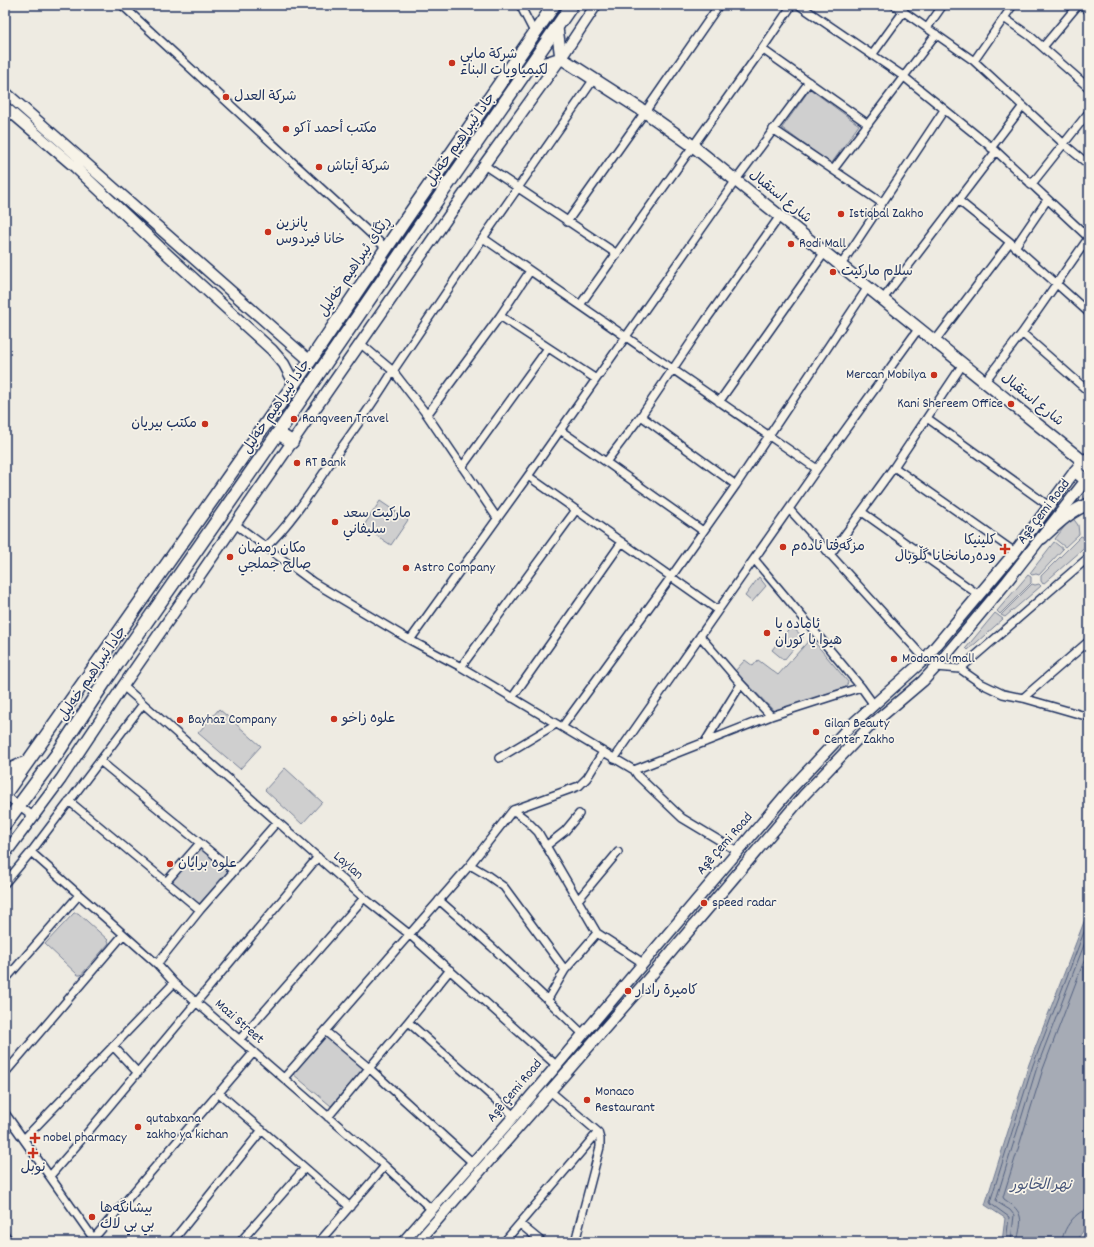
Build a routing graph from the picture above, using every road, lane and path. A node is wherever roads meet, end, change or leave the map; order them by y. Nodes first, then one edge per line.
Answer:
1 (122, 5) edge
2 (520, 5) edge
3 (554, 5) edge
4 (572, 5) edge
5 (596, 5) edge
6 (719, 5) edge
7 (792, 5) edge
8 (799, 5) edge
9 (894, 5) edge
10 (943, 5) edge
11 (1013, 5) edge
12 (1078, 5) edge
13 (1082, 5) edge
14 (904, 11) junction
15 (1089, 11) edge
16 (1004, 18) junction
17 (557, 28) junction
18 (927, 28) junction
19 (535, 34) junction
20 (936, 34) junction
21 (1042, 48) junction
22 (762, 49) junction
23 (872, 55) junction
24 (561, 58) junction
25 (974, 60) junction
26 (531, 66) junction
27 (903, 76) junction
28 (594, 79) junction
29 (809, 82) junction
30 (1089, 88) edge
31 (5, 92) edge
32 (1023, 106) junction
33 (5, 107) edge
34 (944, 110) junction
35 (645, 112) junction
36 (1089, 112) edge
37 (868, 124) junction
38 (773, 129) junction
39 (1064, 144) junction
40 (693, 146) junction
41 (993, 149) junction
42 (1089, 164) edge
43 (484, 165) junction
44 (833, 170) junction
45 (736, 180) junction
46 (432, 181) junction
47 (1031, 185) junction
48 (517, 187) junction
49 (444, 190) junction
50 (958, 200) junction
51 (1047, 200) junction
52 (882, 203) junction
53 (780, 216) junction
54 (406, 219) junction
55 (567, 222) junction
56 (418, 227) junction
57 (483, 238) junction
58 (1089, 238) edge
59 (1012, 245) junction
60 (386, 248) junction
61 (825, 252) junction
62 (617, 254) junction
63 (841, 265) junction
64 (530, 271) junction
65 (1056, 285) junction
66 (868, 287) junction
67 (883, 299) junction
68 (580, 305) junction
69 (1089, 313) edge
70 (500, 316) junction
71 (919, 328) junction
72 (1022, 333) junction
73 (626, 336) junction
74 (934, 341) junction
75 (361, 344) junction
76 (548, 348) junction
77 (310, 361) junction
78 (963, 364) junction
79 (673, 369) junction
80 (392, 371) junction
81 (596, 379) junction
82 (984, 381) junction
83 (294, 383) junction
84 (1089, 392) edge
85 (719, 402) junction
86 (427, 415) junction
87 (641, 416) junction
88 (927, 418) junction
89 (560, 430) junction
90 (278, 432) junction
91 (768, 436) junction
92 (292, 442) junction
93 (606, 462) junction
94 (1087, 462) edge
95 (462, 467) junction
96 (894, 467) junction
97 (817, 469) junction
98 (1075, 471) junction
99 (528, 476) junction
100 (1088, 480) edge
101 (736, 485) junction
102 (1089, 504) edge
103 (1049, 506) junction
104 (789, 509) junction
105 (576, 510) junction
106 (862, 512) junction
107 (497, 518) junction
108 (235, 524) junction
109 (703, 531) junction
110 (1042, 538) junction
111 (622, 542) junction
112 (180, 546) joint
113 (266, 548) junction
114 (1015, 552) junction
115 (830, 555) junction
116 (1089, 558) edge
117 (754, 559) junction
118 (671, 577) junction
119 (979, 595) junction
120 (718, 610) junction
121 (700, 636) junction
122 (410, 640) junction
123 (1089, 641) edge
124 (925, 659) junction
125 (461, 667) junction
126 (936, 667) junction
127 (960, 669) junction
128 (741, 684) junction
129 (123, 686) junction
130 (861, 687) junction
131 (512, 698) junction
132 (1023, 698) junction
133 (143, 704) junction
134 (874, 705) junction
135 (771, 716) junction
136 (1089, 717) edge
137 (559, 726) junction
138 (705, 742) junction
139 (604, 752) junction
140 (499, 758) dead end
141 (614, 759) junction
142 (100, 761) junction
143 (28, 762) junction
144 (634, 770) junction
145 (5, 772) edge
146 (5, 795) edge
147 (69, 801) junction
148 (20, 806) junction
149 (512, 810) junction
150 (580, 814) dead end
151 (33, 816) junction
152 (277, 822) junction
153 (5, 824) edge
154 (200, 843) junction
155 (546, 846) junction
156 (737, 851) junction
157 (31, 852) junction
158 (618, 852) dead end
159 (5, 854) edge
160 (318, 857) junction
161 (470, 865) junction
162 (234, 871) junction
163 (166, 882) junction
164 (5, 883) edge
165 (79, 895) junction
166 (364, 898) junction
167 (439, 900) junction
168 (578, 900) junction
169 (200, 910) junction
170 (597, 933) junction
171 (409, 934) junction
172 (123, 935) junction
173 (643, 963) junction
174 (157, 964) junction
175 (450, 970) junction
176 (565, 970) junction
177 (5, 980) edge
178 (174, 983) junction
179 (548, 999) junction
180 (197, 1003) junction
181 (408, 1022) junction
182 (325, 1032) junction
183 (583, 1034) junction
184 (240, 1039) junction
185 (113, 1046) junction
186 (254, 1052) junction
187 (556, 1065) junction
188 (369, 1068) junction
189 (5, 1073) edge
190 (138, 1073) junction
191 (284, 1078) junction
192 (550, 1091) junction
193 (219, 1093) junction
194 (5, 1113) edge
195 (328, 1116) junction
196 (514, 1116) junction
197 (262, 1130) junction
198 (598, 1132) junction
199 (24, 1139) junction
200 (472, 1162) junction
201 (385, 1166) junction
202 (305, 1168) junction
203 (50, 1176) junction
204 (350, 1207) junction
205 (431, 1209) junction
206 (520, 1224) junction
207 (5, 1235) edge
208 (10, 1242) edge
209 (96, 1242) edge
210 (172, 1242) edge
211 (240, 1242) edge
212 (319, 1242) edge
213 (403, 1242) edge
214 (418, 1242) edge
215 (504, 1242) edge
216 (542, 1242) edge
217 (575, 1242) edge

1 - 60 street
2 - 19 street
3 - 19 highway, ڕێگای ئیبراهیم خەلیل
4 - 17 highway, جادا ئیبراهیم خەلیل
5 - 24 main road
6 - 35 street
7 - 22 street
8 - 23 street
9 - 14 street
10 - 18 street
11 - 16 street
12 - 21 street
13 - 15 street
14 - 18 street
14 - 23 street
16 - 21 street
16 - 25 street
17 - 24 main road
17 - 26 highway, جادا ئیبراهیم خەلیل
18 - 20 street
19 - 46 highway, ڕێگای ئیبراهیم خەلیل
20 - 25 street
20 - 27 street
21 - 30 street
22 - 29 street
22 - 40 street
23 - 27 street
24 - 26 main road
24 - 28 main road, شارع استقبال
24 - 43 main road
25 - 32 street
26 - 49 highway, جادا ئیبراهیم خەلیل
27 - 34 street
27 - 37 street
28 - 35 main road, شارع استقبال
28 - 48 street
29 - 37 street
29 - 38 street
31 - 77 main road
32 - 39 street
32 - 41 street
33 - 83 main road
34 - 41 street
34 - 52 street
35 - 40 main road, شارع استقبال
35 - 55 street
36 - 39 street
37 - 44 street
38 - 44 street
38 - 45 street
39 - 42 street
39 - 47 street
40 - 45 main road, شارع استقبال
40 - 62 street
41 - 47 street
41 - 50 street
43 - 48 street
43 - 75 main road
44 - 52 street
45 - 53 main road, شارع استقبال
45 - 73 street
46 - 49 highway
46 - 54 highway, ڕێگای ئیبراهیم خەلیل
47 - 51 street
48 - 55 street
48 - 57 street
49 - 56 highway, جادا ئیبراهیم خەلیل
50 - 59 street
50 - 67 street
51 - 58 street
51 - 59 street
52 - 63 street
53 - 61 main road, شارع استقبال
53 - 79 street
54 - 56 highway
54 - 60 highway, ڕێگای ئیبراهیم خەلیل
55 - 62 street
56 - 90 highway, جادا ئیبراهیم خەلیل
57 - 64 street
57 - 80 street
58 - 65 street
59 - 65 street
59 - 74 street
60 - 77 highway, ڕێگای ئیبراهیم خەلیل
61 - 63 main road, شارع استقبال
61 - 85 street
62 - 68 street
63 - 66 main road, شارع استقبال
64 - 68 street
64 - 70 street
65 - 69 street
65 - 72 street
66 - 67 main road, شارع استقبال
66 - 91 street
67 - 71 main road, شارع استقبال
68 - 73 street
70 - 76 street
70 - 86 street
71 - 74 main road, شارع استقبال
71 - 97 street
72 - 82 street
72 - 84 street
73 - 79 street
73 - 81 street
74 - 78 main road, شارع استقبال
75 - 80 street
75 - 92 main road
76 - 81 street
76 - 95 street
77 - 83 highway, ڕێگای ئیبراهیم خەلیل
78 - 82 main road, شارع استقبال
78 - 88 street
79 - 85 street
79 - 87 street
80 - 86 street
80 - 113 street
81 - 89 street
82 - 94 main road, شارع استقبال
83 - 112 highway, ڕێگای ئیبراهیم خەلیل
85 - 91 street
86 - 95 street
87 - 93 street
87 - 101 street
88 - 96 street
88 - 103 street
89 - 93 street
89 - 99 street
90 - 92 highway
90 - 148 highway, جادا ئیبراهیم خەلیل
91 - 97 street
91 - 101 street
92 - 108 main road
93 - 109 street
94 - 98 main road, Aşê Çemi Road
95 - 107 street
96 - 106 street
96 - 114 street
97 - 104 street
98 - 100 main road
98 - 103 main road, Aşê Çemi Road
99 - 105 street
99 - 107 street
100 - 110 main road, Aşê Çemi Road
101 - 109 street
102 - 110 main road
103 - 114 main road, Aşê Çemi Road
104 - 115 street
104 - 117 street
105 - 111 street
105 - 125 street
106 - 115 street
106 - 119 street
107 - 122 street
108 - 113 street
108 - 129 main road
109 - 118 street
110 - 126 main road, Aşê Çemi Road
111 - 118 street
111 - 131 street
112 - 143 highway, جادا ئیبراهیم خەلیل
113 - 122 street
114 - 119 main road, Aşê Çemi Road
115 - 124 street
116 - 127 street
117 - 120 street
117 - 130 street
118 - 120 street
118 - 137 street
119 - 124 main road, Aşê Çemi Road
120 - 121 street
121 - 128 street
121 - 141 street
122 - 125 street
123 - 132 street
124 - 134 main road, Aşê Çemi Road
125 - 131 street
126 - 127 street
126 - 192 main road, Aşê Çemi Road
127 - 132 street
128 - 135 street
128 - 138 street
129 - 133 street, Laylan
129 - 151 main road
130 - 134 street
130 - 135 street
131 - 137 street
132 - 136 street
133 - 142 street
133 - 152 street, Laylan
134 - 156 main road, Aşê Çemi Road
135 - 138 street
137 - 139 street
137 - 140 street
138 - 144 street
139 - 141 street
139 - 149 street
141 - 144 street
142 - 147 street
142 - 154 street
143 - 145 highway
143 - 146 highway, جادا ئیبراهیم خەلیل
144 - 156 street
146 - 148 street
147 - 157 street
147 - 163 street
148 - 151 street
148 - 153 highway, جادا ئیبراهیم خەلیل
149 - 155 street
149 - 161 street
150 - 155 street
151 - 159 main road
152 - 160 street, Laylan
152 - 162 street
154 - 162 street
154 - 163 street
155 - 168 street
156 - 173 main road, Aşê Çemi Road
157 - 164 street
157 - 165 street, Mazi Street
158 - 168 street
160 - 166 street, Laylan
160 - 180 street
161 - 167 street
161 - 176 street
162 - 169 street
163 - 169 street
165 - 172 street, Mazi Street
165 - 177 street
166 - 171 street, Laylan
166 - 184 street
167 - 171 street
167 - 179 street
168 - 170 street
169 - 174 street
170 - 173 street
170 - 176 street
171 - 175 street, Laylan
171 - 182 street
172 - 174 street, Mazi Street
172 - 189 street
173 - 183 main road, Aşê Çemi Road
174 - 178 street, Mazi Street
175 - 181 street
175 - 187 street, Laylan
176 - 179 street
178 - 180 street, Mazi Street
178 - 185 street
179 - 183 street
180 - 184 street, Mazi Street
180 - 190 street
181 - 188 street
181 - 196 street
182 - 188 street
182 - 191 street
183 - 187 main road, Aşê Çemi Road
184 - 186 street, Mazi Street
185 - 190 street
185 - 199 street
186 - 191 street, Mazi Street
186 - 193 street
187 - 196 main road, Aşê Çemi Road
188 - 195 street
188 - 200 street
190 - 203 street
191 - 195 street, Mazi Street
192 - 198 street
192 - 214 main road, Aşê Çemi Road
193 - 197 street
193 - 209 street
194 - 199 street
195 - 201 street, Mazi Street
196 - 200 main road, Aşê Çemi Road
197 - 202 street
197 - 210 street
198 - 206 street
198 - 217 street
199 - 203 street
200 - 205 main road, Aşê Çemi Road
201 - 204 street
201 - 205 street, Mazi Street
202 - 204 street
202 - 211 street
203 - 209 street
204 - 212 street
205 - 213 main road, Aşê Çemi Road
206 - 215 street
206 - 216 street
207 - 208 street

